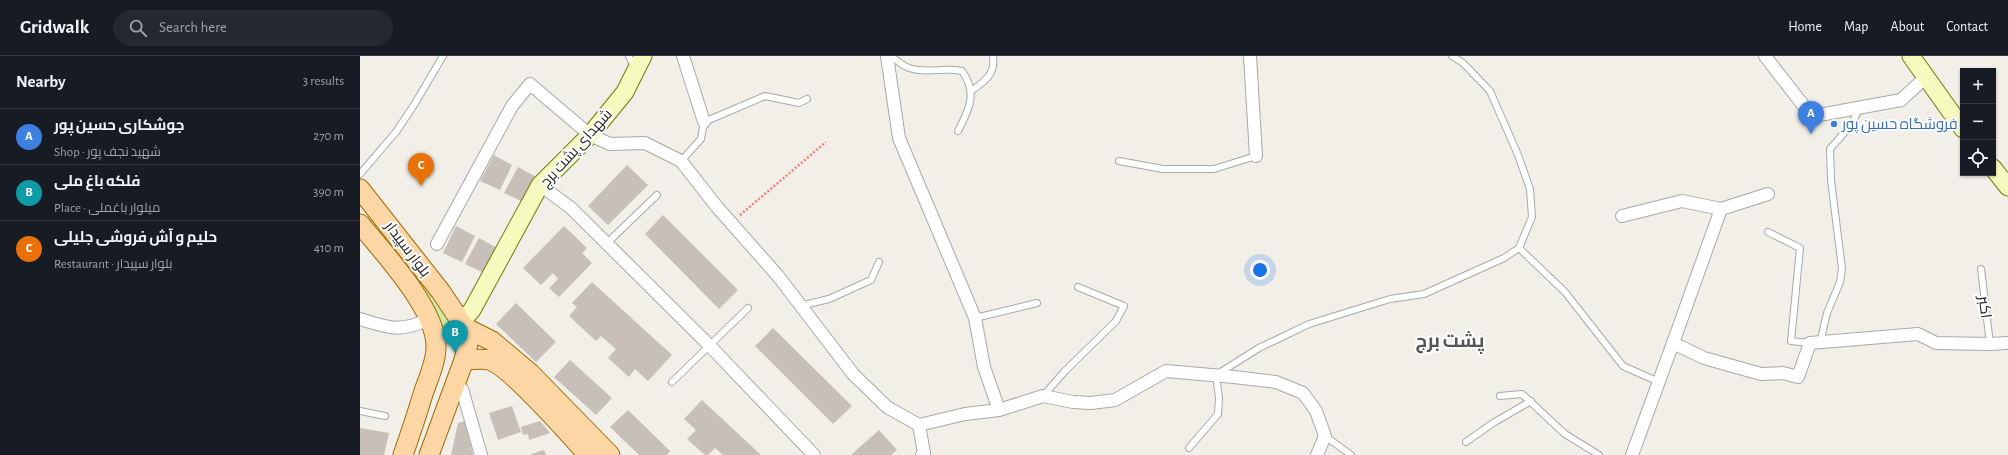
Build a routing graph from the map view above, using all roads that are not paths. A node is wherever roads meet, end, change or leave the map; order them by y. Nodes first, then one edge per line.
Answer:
1 (443, 56) edge
2 (683, 56) edge
3 (887, 56) edge
4 (891, 56) edge
5 (993, 56) edge
6 (1250, 56) edge
7 (1452, 56) edge
8 (1766, 56) edge
9 (1911, 56) edge
10 (635, 62) edge
11 (1926, 77) junction
12 (971, 91) junction
13 (807, 99) dead end
14 (1858, 109) junction
15 (704, 122) junction
16 (1960, 125) edge
17 (958, 131) dead end
18 (590, 135) junction
19 (1256, 156) joint
20 (681, 161) junction
21 (1119, 161) dead end
22 (1996, 172) edge
23 (360, 174) edge
24 (540, 185) junction
25 (2008, 188) edge
26 (360, 189) edge
27 (1768, 194) dead end
28 (656, 195) dead end
29 (1721, 209) junction
30 (1622, 216) dead end
31 (360, 224) edge
32 (1768, 232) dead end
33 (607, 243) junction
34 (436, 244) dead end
35 (1519, 248) junction
36 (879, 262) dead end
37 (1980, 269) dead end
38 (1078, 287) dead end
39 (1037, 303) dead end
40 (800, 306) junction
41 (748, 308) dead end
42 (975, 318) junction
43 (360, 319) edge
44 (459, 320) junction
45 (430, 321) junction
46 (1673, 343) junction
47 (1815, 343) junction
48 (2008, 343) edge
49 (1990, 344) junction
50 (709, 346) junction
51 (464, 360) junction
52 (432, 366) junction
53 (1216, 375) junction
54 (672, 382) dead end
55 (1659, 382) junction
56 (456, 386) junction
57 (1043, 396) junction
58 (1500, 396) dead end
59 (1530, 401) junction
60 (999, 410) junction
61 (360, 411) edge
62 (386, 416) dead end
63 (919, 425) junction
64 (1325, 436) junction
65 (1466, 442) dead end
66 (1189, 448) dead end
67 (403, 455) edge
68 (429, 455) edge
69 (481, 455) edge
70 (588, 455) edge
71 (610, 455) edge
72 (814, 455) edge
73 (922, 455) edge
74 (1318, 455) edge
75 (1351, 455) edge
76 (1598, 455) edge
77 (1632, 455) edge

1 - 23 lane
2 - 15 street
3 - 42 street
4 - 12 lane
5 - 12 lane
6 - 19 street
7 - 35 lane
8 - 14 street
9 - 11 street
10 - 18 street, شهدای پشت برج
11 - 14 street
11 - 16 street
12 - 17 lane
13 - 15 lane
14 - 47 lane
15 - 20 lane
18 - 20 street
18 - 24 street, شهدای پشت برج
18 - 34 street
19 - 21 lane
20 - 40 street
22 - 25 street
24 - 33 street
24 - 44 street, شهدای پشت برج
26 - 44 main road, بلوار سپیدار
27 - 29 street
28 - 33 lane
29 - 30 street
29 - 46 street
31 - 45 main road, بلوار سپیدار
32 - 47 lane
33 - 50 street
35 - 53 lane
35 - 55 lane
36 - 40 lane
37 - 49 lane, اکبر
38 - 57 lane
39 - 42 lane
40 - 63 street
41 - 50 lane
42 - 60 street
43 - 45 street
44 - 51 main road
44 - 71 main road
45 - 52 main road
46 - 47 street
46 - 55 street
47 - 49 street
48 - 49 street
50 - 54 lane
50 - 72 street
51 - 52 main road
51 - 56 main road
51 - 70 main road
52 - 56 main road
52 - 67 main road
53 - 57 street
53 - 64 street
53 - 66 lane
55 - 77 street
56 - 68 main road
56 - 69 street
57 - 60 street
58 - 59 lane
59 - 65 lane
59 - 76 lane
60 - 63 street
61 - 62 lane
63 - 73 street
64 - 74 street
64 - 75 lane

